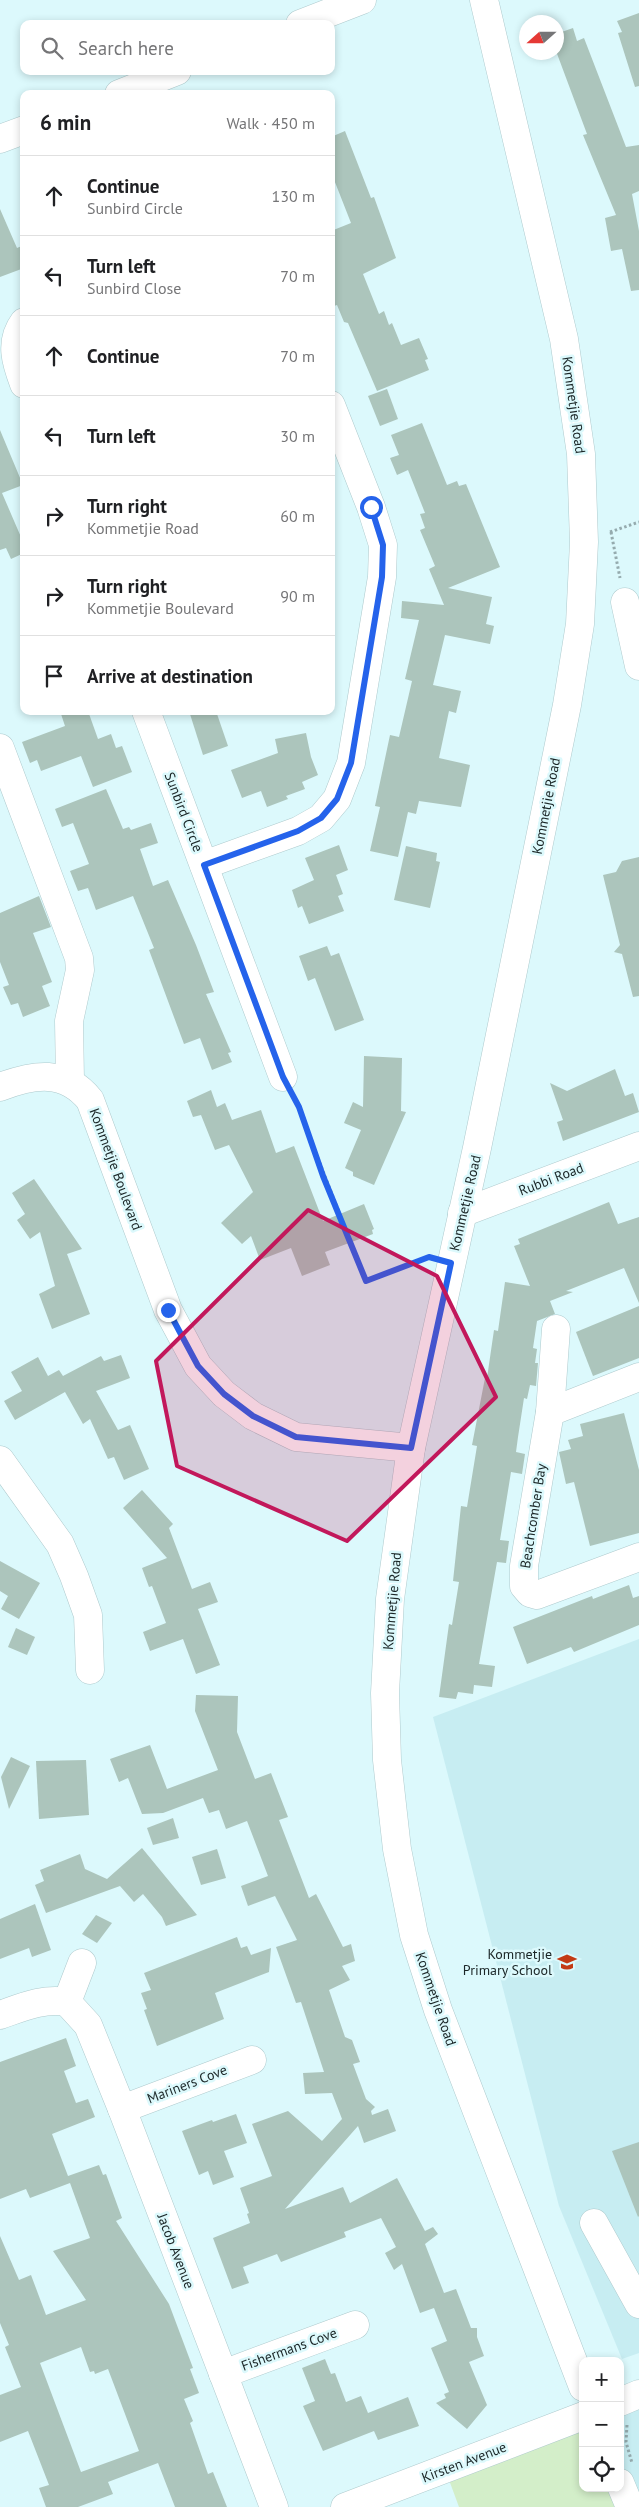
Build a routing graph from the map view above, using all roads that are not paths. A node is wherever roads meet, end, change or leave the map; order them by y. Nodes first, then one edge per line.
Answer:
1 (362, 0) edge
2 (484, 0) edge
3 (310, 20) edge
4 (167, 75) edge
5 (129, 90) edge
6 (20, 132) edge
7 (0, 139) edge
8 (20, 327) edge
9 (20, 374) edge
10 (335, 415) edge
11 (625, 602) road end
12 (639, 666) edge
13 (148, 715) edge
14 (0, 748) edge
15 (204, 865) junction
16 (283, 1077) road end
17 (70, 1081) junction
18 (0, 1087) edge
19 (639, 1146) edge
20 (462, 1213) junction
21 (556, 1329) dead end
22 (639, 1377) edge
23 (550, 1412) junction
24 (411, 1448) junction
25 (0, 1460) edge
26 (639, 1557) edge
27 (90, 1670) dead end
28 (82, 1963) dead end
29 (67, 2002) junction
30 (0, 2016) edge
31 (252, 2060) dead end
32 (122, 2109) junction
33 (594, 2223) dead end
34 (639, 2304) edge
35 (355, 2325) dead end
36 (223, 2374) junction
37 (579, 2377) edge
38 (579, 2418) edge
39 (627, 2476) edge
40 (274, 2507) edge
41 (345, 2507) edge
42 (630, 2507) edge

1 - 3 street
2 - 20 street, Kommetjie Road
4 - 5 street
6 - 7 street
8 - 9 street
10 - 15 street, Sunbird Circle
11 - 12 street
13 - 15 street, Sunbird Circle
14 - 17 street
15 - 16 street
17 - 18 street
17 - 24 street, Kommetjie Boulevard
19 - 20 street, Rubbi Road
20 - 24 street, Kommetjie Road
21 - 23 street, Beachcomber Bay
22 - 23 street
23 - 26 street, Beachcomber Bay
24 - 37 street, Kommetjie Road
25 - 27 street
28 - 29 street
29 - 30 street
29 - 32 street, Jacob Avenue
31 - 32 street, Mariners Cove
32 - 36 street, Jacob Avenue
33 - 34 street
35 - 36 street, Fishermans Cove
36 - 40 street, Jacob Avenue
38 - 41 street, Kirsten Avenue
39 - 42 street

